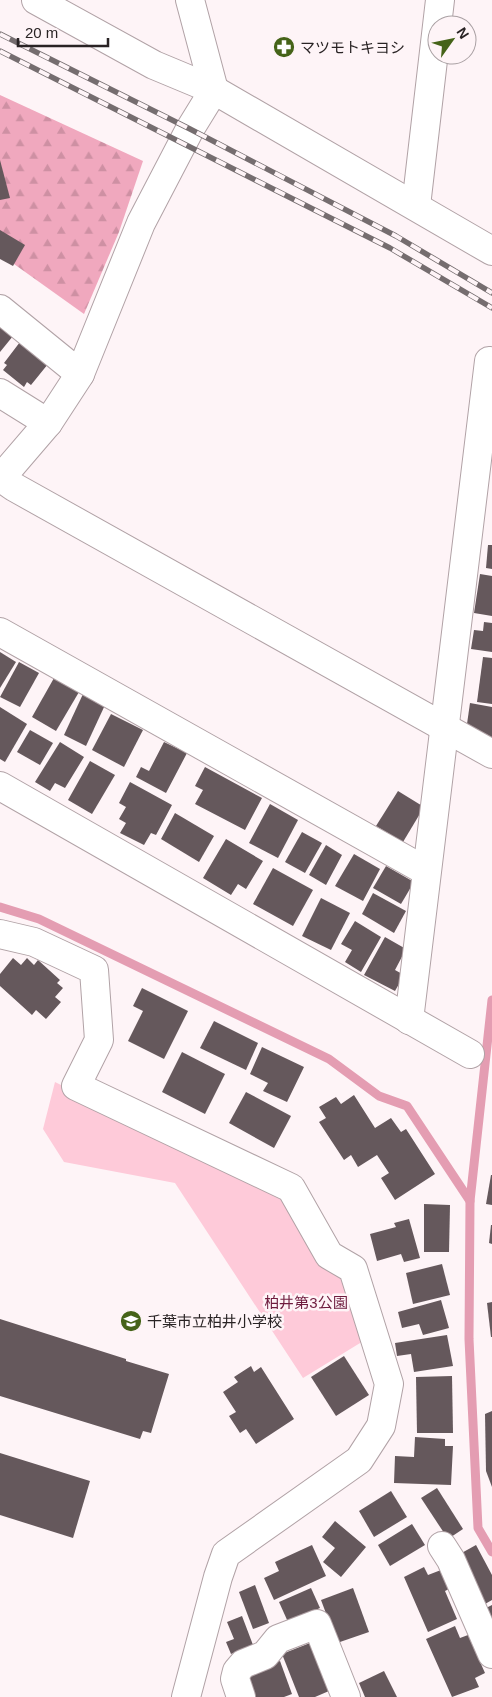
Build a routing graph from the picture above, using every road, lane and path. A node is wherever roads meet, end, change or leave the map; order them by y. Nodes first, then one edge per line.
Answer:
1 (36, 0) edge
2 (190, 0) edge
3 (440, 0) edge
4 (214, 90) junction
5 (416, 206) junction
6 (492, 251) edge
7 (0, 309) edge
8 (489, 361) dead end
9 (80, 374) junction
10 (0, 393) edge
11 (48, 423) junction
12 (0, 478) edge
13 (0, 632) edge
14 (444, 727) junction
15 (492, 754) edge
16 (0, 786) edge
17 (426, 871) junction
18 (0, 934) edge
19 (408, 1020) junction
20 (470, 1054) dead end
21 (442, 1546) dead end
22 (492, 1654) edge
23 (186, 1697) edge
24 (241, 1697) edge
25 (346, 1697) edge

1 - 4 street
2 - 4 street
3 - 5 street
4 - 5 street
4 - 9 street
5 - 6 street
7 - 9 street
8 - 14 street
9 - 11 street
10 - 11 street
11 - 12 street
12 - 14 street
13 - 17 street
14 - 15 street
14 - 17 street
16 - 19 street
17 - 19 street
18 - 23 street
19 - 20 street
21 - 22 street
24 - 25 street

